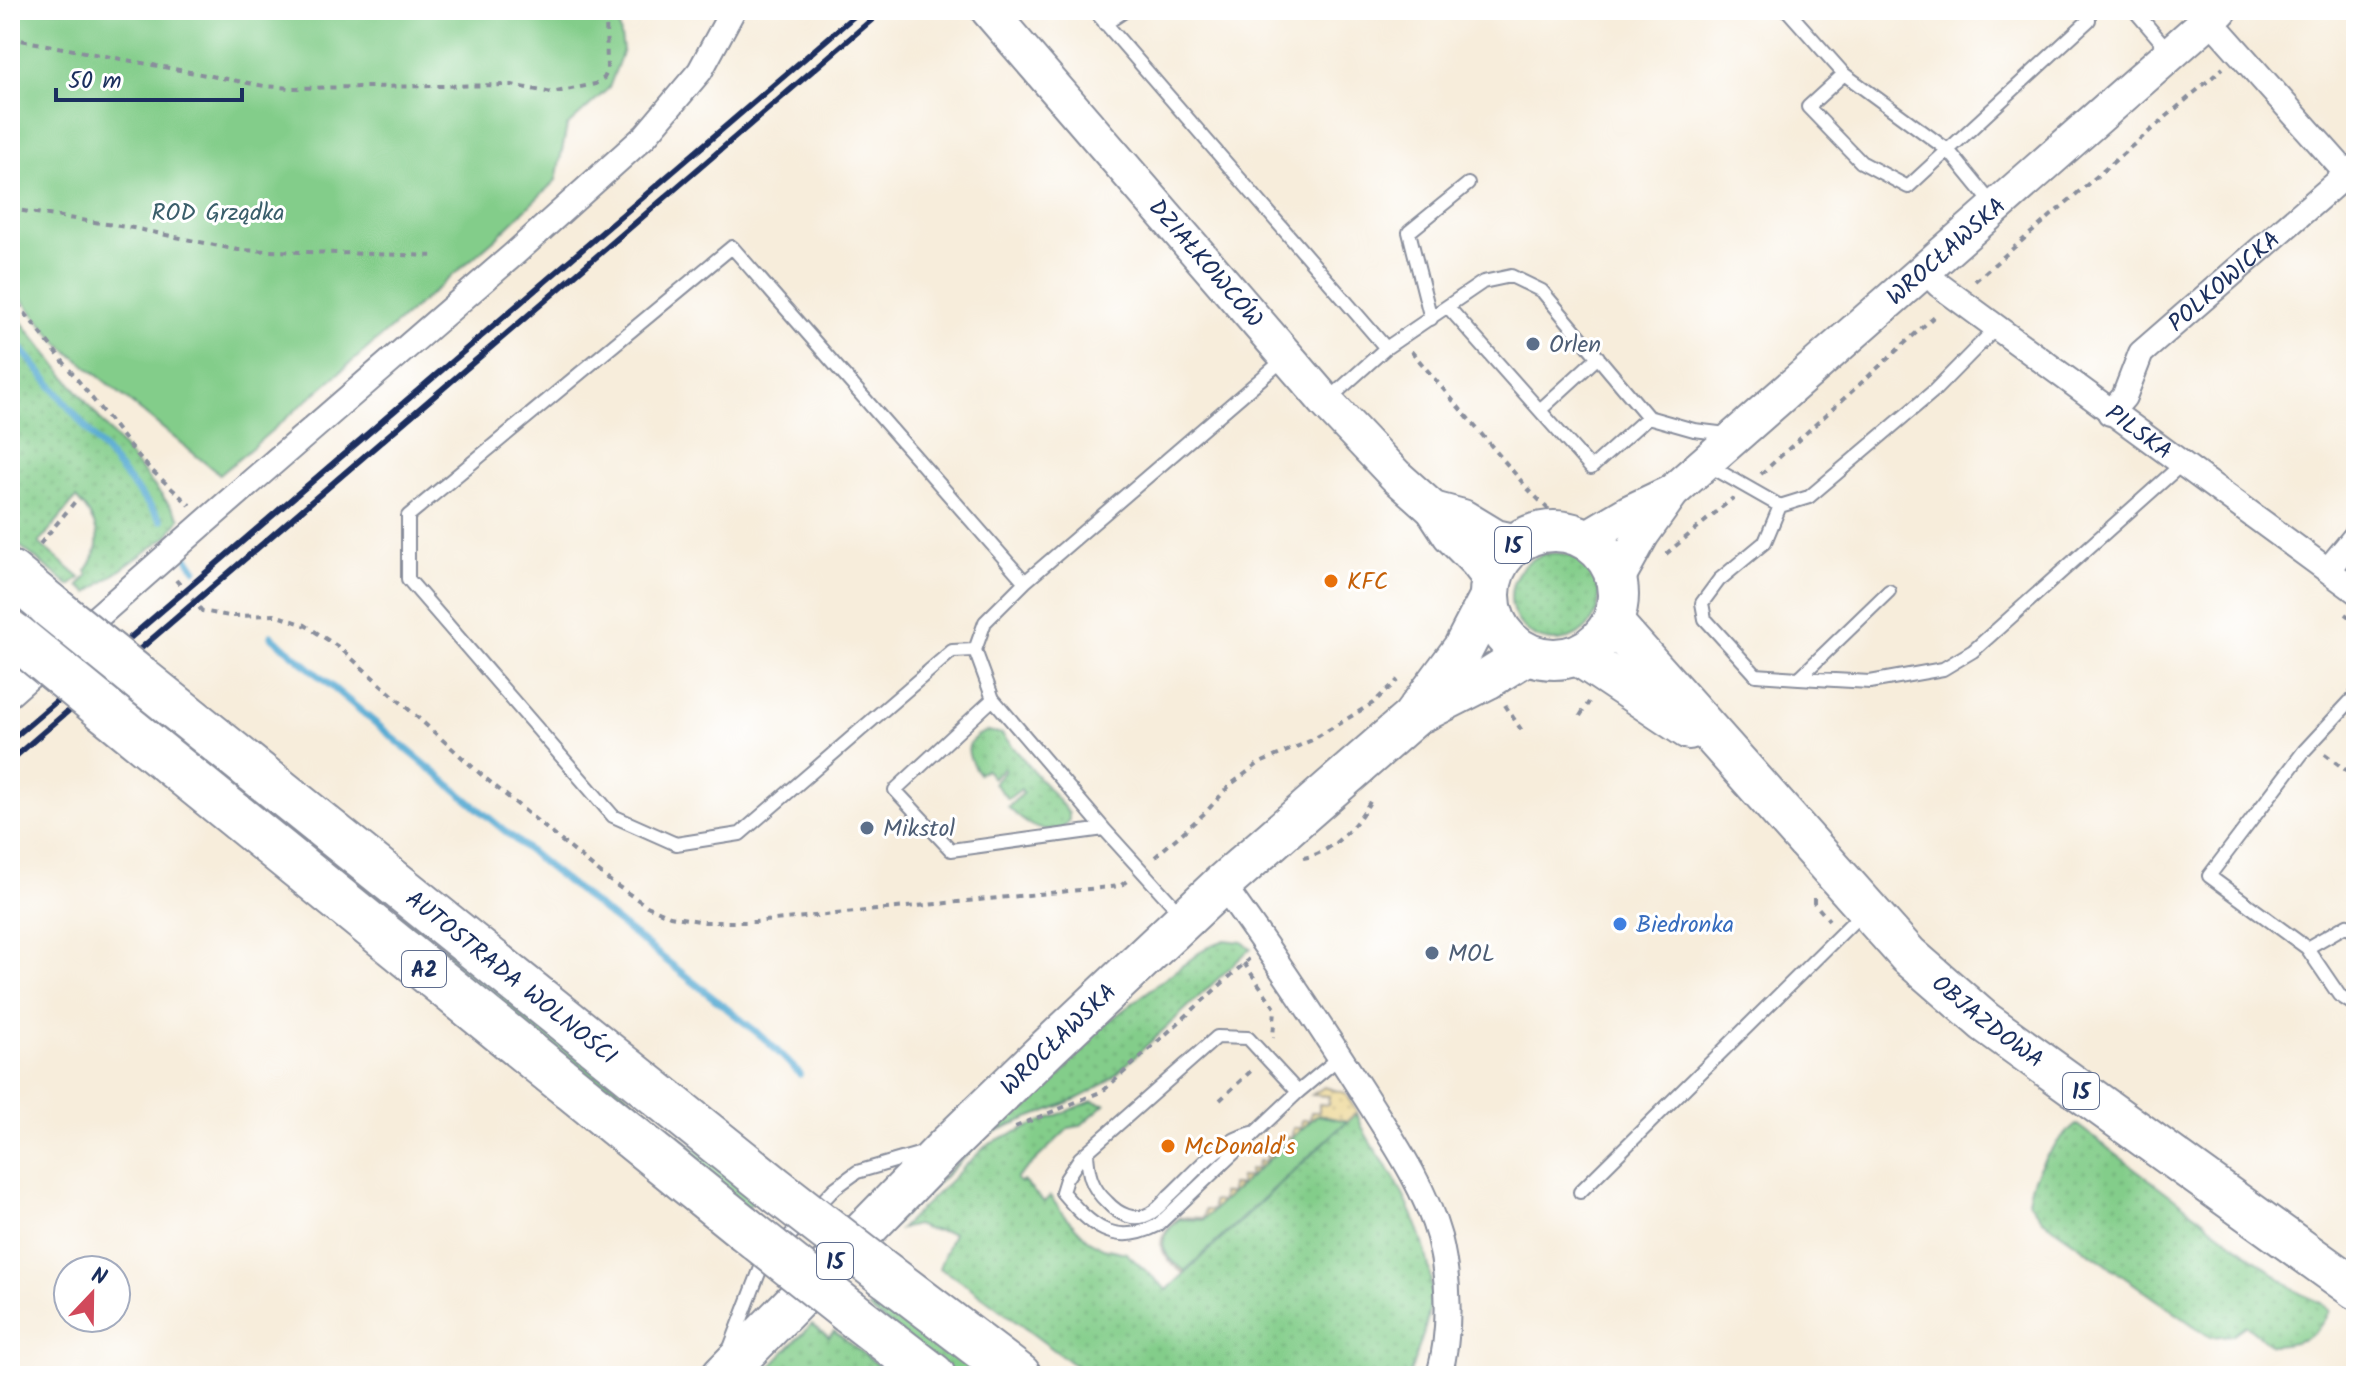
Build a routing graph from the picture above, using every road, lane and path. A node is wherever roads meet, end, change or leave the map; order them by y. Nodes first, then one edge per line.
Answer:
1 (606, 10) edge
2 (733, 10) edge
3 (988, 10) edge
4 (1094, 10) edge
5 (1126, 10) edge
6 (1787, 10) edge
7 (2088, 10) edge
8 (2134, 10) edge
9 (2215, 15) edge
10 (1105, 24) junction
11 (10, 38) edge
12 (2171, 54) junction
13 (1844, 74) junction
14 (1949, 151) junction
15 (2353, 174) edge
16 (1468, 184) dead end
17 (1996, 208) junction
18 (10, 209) edge
19 (437, 256) dead end
20 (1925, 271) junction
21 (10, 294) edge
22 (1448, 307) junction
23 (1431, 319) junction
24 (1996, 328) junction
25 (1386, 348) junction
26 (1286, 356) junction
27 (1598, 357) junction
28 (1326, 402) junction
29 (1540, 410) junction
30 (2110, 413) junction
31 (1648, 417) junction
32 (1738, 434) junction
33 (1705, 463) junction
34 (2182, 464) junction
35 (1672, 492) junction
36 (78, 498) dead end
37 (1780, 506) junction
38 (1433, 509) junction
39 (205, 522) junction
40 (1531, 528) junction
41 (1574, 528) junction
42 (2356, 536) edge
43 (25, 559) edge
44 (161, 562) junction
45 (2328, 570) junction
46 (1617, 579) junction
47 (1025, 582) junction
48 (1490, 590) junction
49 (1889, 591) dead end
50 (2356, 591) edge
51 (202, 611) dead end
52 (1613, 623) junction
53 (12, 634) edge
54 (975, 650) junction
55 (1527, 654) junction
56 (1578, 655) junction
57 (1406, 673) dead end
58 (1799, 678) junction
59 (1487, 679) junction
60 (10, 694) edge
61 (2356, 695) edge
62 (993, 699) junction
63 (1412, 718) junction
64 (1522, 731) dead end
65 (2311, 743) junction
66 (1738, 762) junction
67 (2356, 778) edge
68 (1376, 790) dead end
69 (1104, 829) junction
70 (1300, 858) dead end
71 (1141, 869) junction
72 (1222, 884) junction
73 (1866, 909) junction
74 (1185, 918) junction
75 (2356, 934) edge
76 (1266, 945) junction
77 (2307, 948) junction
78 (1244, 963) junction
79 (2356, 1006) edge
80 (1272, 1052) dead end
81 (1340, 1057) junction
82 (1253, 1069) dead end
83 (1298, 1092) junction
84 (1220, 1100) dead end
85 (1010, 1129) dead end
86 (1256, 1132) junction
87 (1087, 1152) junction
88 (1580, 1192) dead end
89 (2356, 1289) edge
90 (720, 1376) edge
91 (933, 1376) edge
92 (1019, 1376) edge
93 (1439, 1376) edge

1 - 11 path
2 - 39 street
3 - 26 street, DZIAŁKOWCÓW
4 - 10 lane
5 - 10 lane
6 - 13 lane
7 - 14 lane
8 - 12 lane
9 - 12 street, WROCŁAWSKA
9 - 15 street
10 - 25 lane
12 - 17 street, WROCŁAWSKA
13 - 14 lane
13 - 14 lane
14 - 17 lane
15 - 30 street, POLKOWICKA
16 - 23 lane
17 - 20 street, WROCŁAWSKA
18 - 19 path
20 - 24 street, PILSKA
20 - 32 street, WROCŁAWSKA
21 - 39 path
22 - 23 lane
22 - 27 lane
22 - 29 lane
23 - 25 lane
24 - 30 street, PILSKA
24 - 37 lane
25 - 28 lane
26 - 28 street, DZIAŁKOWCÓW
26 - 47 lane
27 - 29 lane
27 - 31 lane
28 - 38 street, DZIAŁKOWCÓW
29 - 31 lane
30 - 34 street, PILSKA
31 - 32 lane
32 - 33 street, WROCŁAWSKA
33 - 35 street, WROCŁAWSKA
33 - 37 lane
34 - 45 street, PILSKA
34 - 58 lane
35 - 41 street, WROCŁAWSKA
35 - 46 street, WROCŁAWSKA
36 - 43 path
37 - 58 lane
38 - 40 street, DZIAŁKOWCÓW
38 - 48 street, DZIAŁKOWCÓW
39 - 44 street
40 - 41 path
40 - 41 main road, 15
40 - 48 main road, 15
41 - 46 main road
42 - 45 street
43 - 92 highway, AUTOSTRADA WOLNOŚCI / A2, bridge
44 - 51 path
44 - 60 street
45 - 50 street, PILSKA
46 - 52 main road
47 - 54 lane
47 - 54 lane
48 - 55 main road
48 - 63 main road, WROCŁAWSKA / 15
49 - 58 lane
52 - 56 main road
52 - 66 main road, OBJAZDOWA / 15
53 - 91 highway, AUTOSTRADA WOLNOŚCI / A2, bridge
54 - 62 lane
55 - 56 main road
55 - 59 main road, WROCŁAWSKA / 15
56 - 66 main road, OBJAZDOWA / 15
57 - 71 path
59 - 63 main road, WROCŁAWSKA / 15
59 - 64 path
61 - 65 lane
62 - 69 lane
62 - 69 lane
63 - 72 main road, WROCŁAWSKA / 15
65 - 67 path
65 - 77 lane
66 - 73 main road, OBJAZDOWA / 15
68 - 70 path
69 - 71 lane
71 - 74 lane
72 - 74 main road, WROCŁAWSKA / 15
72 - 76 street
73 - 88 lane
73 - 89 main road, OBJAZDOWA / 15
74 - 90 main road, WROCŁAWSKA / 15
75 - 77 lane
76 - 78 path
76 - 81 street
77 - 79 lane
78 - 80 path
78 - 85 path
81 - 83 lane
81 - 93 street
82 - 84 path
83 - 86 lane
83 - 87 lane
86 - 87 lane
86 - 87 lane

